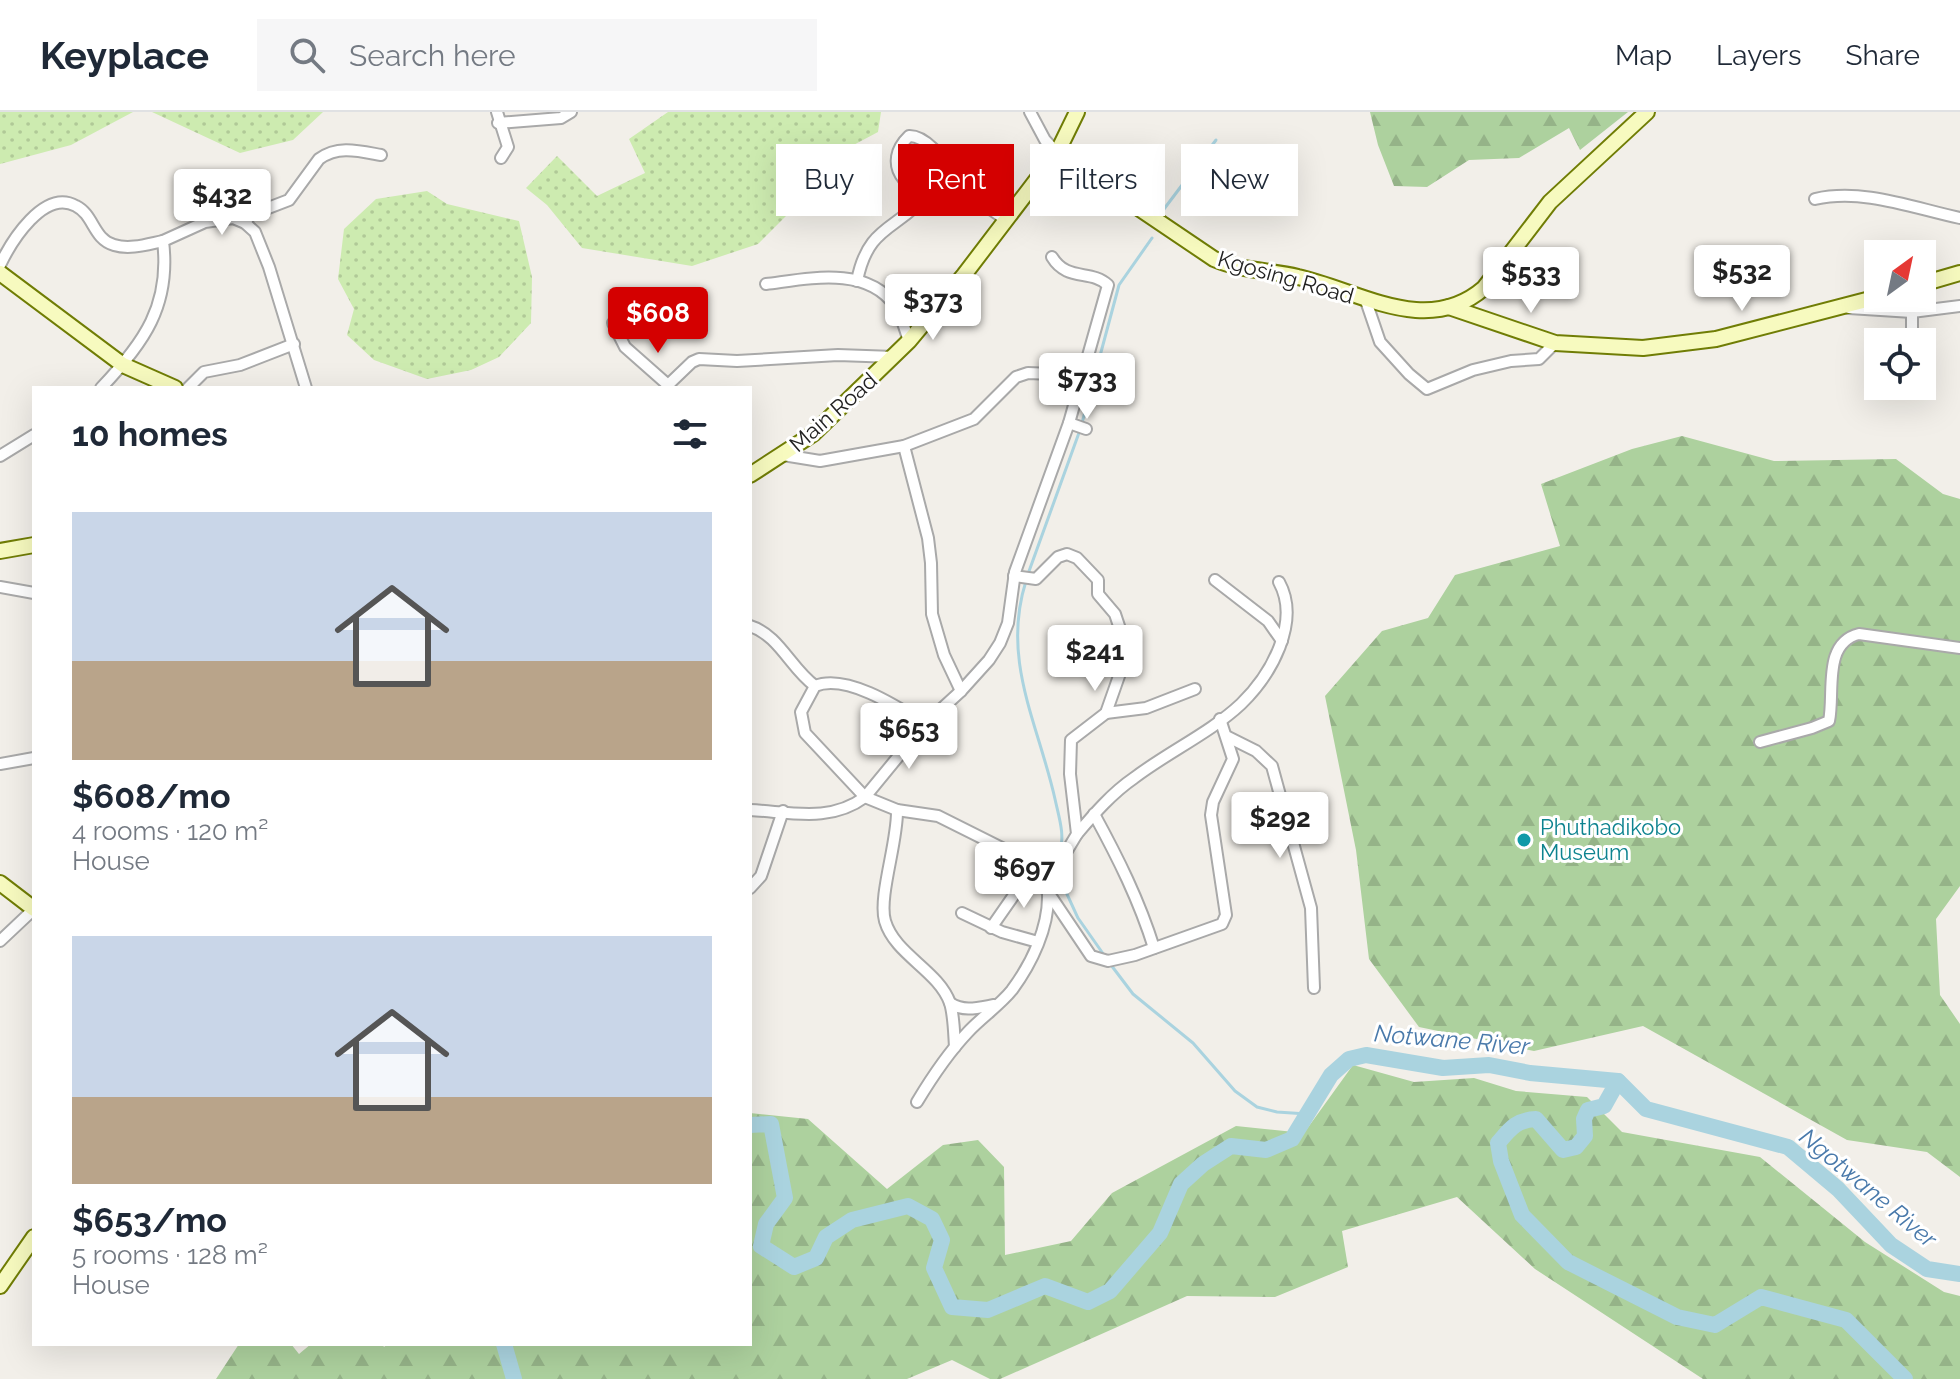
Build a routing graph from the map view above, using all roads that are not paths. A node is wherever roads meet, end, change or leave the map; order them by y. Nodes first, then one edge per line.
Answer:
1 (571, 112) edge
2 (1030, 112) edge
3 (1077, 112) edge
4 (1647, 112) edge
5 (498, 118) edge
6 (903, 144) edge
7 (926, 144) edge
8 (1049, 144) edge
9 (1061, 144) edge
10 (381, 155) dead end
11 (501, 158) dead end
12 (1030, 188) edge
13 (1815, 199) dead end
14 (906, 216) edge
15 (1001, 216) edge
16 (1150, 216) edge
17 (1960, 218) edge
18 (1006, 220) junction
19 (245, 223) junction
20 (163, 241) junction
21 (1052, 257) dead end
22 (0, 265) edge
23 (0, 273) edge
24 (1960, 273) edge
25 (1936, 280) edge
26 (857, 281) junction
27 (766, 284) dead end
28 (1366, 301) junction
29 (1864, 301) edge
30 (1960, 306) edge
31 (1449, 307) junction
32 (1843, 308) junction
33 (1864, 309) edge
34 (1936, 309) edge
35 (1912, 312) edge
36 (613, 323) dead end
37 (1912, 328) edge
38 (909, 341) junction
39 (1555, 343) junction
40 (294, 344) junction
41 (894, 357) junction
42 (123, 365) junction
43 (103, 386) edge
44 (170, 386) edge
45 (190, 386) edge
46 (305, 386) edge
47 (667, 386) edge
48 (1080, 387) junction
49 (1072, 424) junction
50 (1086, 429) dead end
51 (32, 436) edge
52 (904, 446) junction
53 (783, 455) junction
54 (0, 456) edge
55 (752, 473) edge
56 (32, 545) edge
57 (0, 551) edge
58 (1023, 578) junction
59 (1215, 580) dead end
60 (1279, 582) dead end
61 (0, 587) edge
62 (32, 593) edge
63 (752, 627) edge
64 (1282, 641) junction
65 (1960, 648) edge
66 (815, 686) junction
67 (1195, 689) dead end
68 (961, 691) junction
69 (1106, 713) junction
70 (1220, 719) junction
71 (925, 724) junction
72 (1228, 737) junction
73 (1760, 742) dead end
74 (32, 758) edge
75 (0, 764) edge
76 (865, 797) junction
77 (752, 810) edge
78 (897, 810) junction
79 (783, 811) junction
80 (1094, 814) junction
81 (1077, 834) junction
82 (1030, 867) junction
83 (0, 883) edge
84 (752, 886) edge
85 (1048, 892) junction
86 (32, 907) edge
87 (32, 911) edge
88 (962, 913) dead end
89 (991, 928) junction
90 (0, 941) edge
91 (1038, 942) junction
92 (1154, 948) junction
93 (1314, 988) dead end
94 (950, 1003) junction
95 (996, 1005) junction
96 (955, 1047) junction
97 (917, 1102) dead end
98 (32, 1240) edge
99 (0, 1286) edge

1 - 5 street
2 - 8 street
3 - 9 street, Main Road
4 - 31 street
5 - 11 street
6 - 7 street
10 - 19 street
12 - 18 street, Main Road
13 - 17 street
14 - 26 street
15 - 18 street
16 - 28 street, Kgosing Road
18 - 38 street, Main Road
19 - 20 street
19 - 40 street
20 - 22 street
20 - 42 street
21 - 48 street
23 - 42 street
24 - 25 street
26 - 27 street
26 - 38 street
28 - 31 street, Kgosing Road
28 - 39 street
29 - 32 street
30 - 34 street
31 - 39 street
32 - 33 street
32 - 39 street
35 - 37 street
36 - 47 street
38 - 41 street, Main Road
40 - 45 street
40 - 46 street
41 - 47 street
41 - 53 street, Main Road
42 - 43 street
42 - 44 street
48 - 49 street
48 - 52 street
49 - 50 street
49 - 58 street
51 - 54 street
52 - 53 street
52 - 68 street
53 - 55 street, Main Road
56 - 57 street
58 - 68 street
58 - 69 street
59 - 64 street
60 - 64 street
61 - 62 street
63 - 66 street
64 - 70 street
65 - 73 street
66 - 71 street
66 - 76 street
67 - 69 street
68 - 71 street
69 - 81 street
70 - 72 street
70 - 80 street
71 - 76 street
72 - 92 street
72 - 93 street
74 - 75 street
76 - 78 street
76 - 79 street
77 - 79 street
78 - 82 street
78 - 94 street
79 - 84 street
80 - 81 street
80 - 92 street
81 - 82 street
82 - 85 street
82 - 89 street
83 - 86 street
85 - 91 street
85 - 92 street
87 - 90 street
88 - 89 street
89 - 91 street
91 - 95 street
94 - 95 street
94 - 96 street
95 - 96 street
96 - 97 street
98 - 99 street

